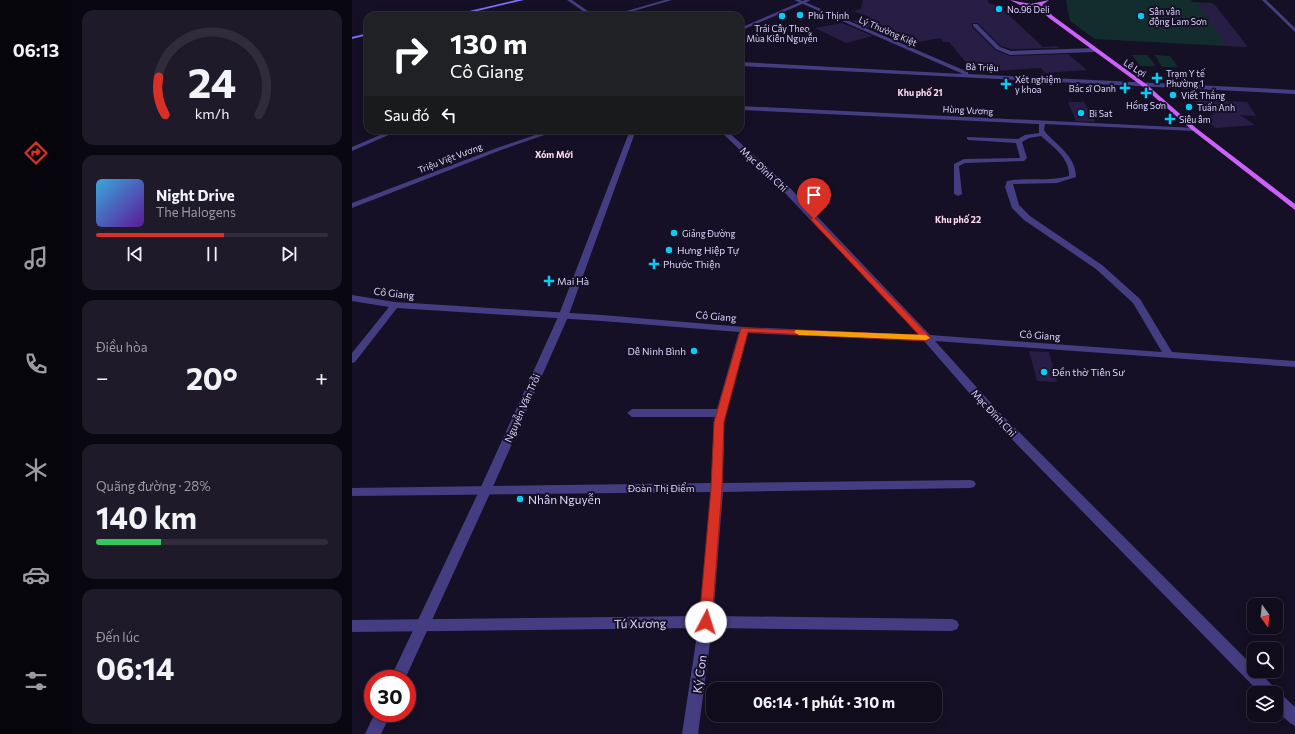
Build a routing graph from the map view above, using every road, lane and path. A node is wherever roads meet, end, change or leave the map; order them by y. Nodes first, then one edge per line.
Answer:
1 (522, 0) edge
2 (569, 0) edge
3 (670, 0) edge
4 (796, 0) edge
5 (809, 0) edge
6 (1012, 0) edge
7 (1047, 0) edge
8 (1264, 0) edge
9 (802, 3) junction
10 (1038, 4) junction
11 (468, 12) edge
12 (587, 12) edge
13 (626, 12) edge
14 (975, 25) dead end
15 (744, 28) edge
16 (1295, 31) edge
17 (364, 36) edge
18 (352, 38) edge
19 (1095, 50) junction
20 (744, 64) edge
21 (973, 76) junction
22 (1144, 85) junction
23 (1295, 92) edge
24 (744, 108) edge
25 (1042, 122) junction
26 (1194, 129) junction
27 (388, 134) edge
28 (544, 134) edge
29 (632, 134) edge
30 (726, 134) edge
31 (1043, 134) junction
32 (969, 138) dead end
33 (1019, 141) junction
34 (352, 149) edge
35 (958, 194) dead end
36 (352, 206) edge
37 (1295, 208) edge
38 (352, 298) edge
39 (395, 305) junction
40 (563, 317) junction
41 (744, 330) junction
42 (926, 338) junction
43 (1169, 355) junction
44 (352, 360) edge
45 (1295, 364) edge
46 (632, 413) dead end
47 (721, 413) junction
48 (970, 484) dead end
49 (717, 488) junction
50 (486, 489) junction
51 (352, 492) edge
52 (706, 622) junction
53 (421, 625) junction
54 (952, 625) dead end
55 (352, 626) edge
56 (402, 670) edge
57 (1263, 686) edge
58 (1283, 706) edge
59 (1295, 718) edge
60 (379, 722) edge
61 (373, 734) edge
62 (690, 734) edge

1 - 11 main road
2 - 12 street
3 - 13 street
4 - 9 street, Lý Thường Kiệt
5 - 9 street
6 - 10 main road
7 - 10 main road
8 - 16 street
9 - 15 street
9 - 21 street, Lý Thường Kiệt
10 - 19 main road, Lê Lợi
14 - 19 street
17 - 18 main road
19 - 22 main road, Lê Lợi
20 - 21 street, Bà Triệu
21 - 22 street, Bà Triệu
22 - 23 street, Bà Triệu
22 - 26 main road, Lê Lợi
24 - 25 street, Hùng Vương
25 - 26 street, Hùng Vương
25 - 31 street
26 - 37 main road, Lê Lợi
27 - 34 street
28 - 36 street, Triệu Việt Vương
29 - 40 street, Nguyễn Văn Trỗi
30 - 42 street, Mạc Đĩnh Chi
31 - 33 street
31 - 43 street
32 - 33 street
33 - 35 street
38 - 39 street, Cô Giang
39 - 40 street, Cô Giang
39 - 44 street
40 - 41 street, Cô Giang
40 - 50 street, Nguyễn Văn Trỗi
41 - 42 street, Cô Giang
41 - 47 street, Ký Con
42 - 43 street, Cô Giang
42 - 57 street, Mạc Đĩnh Chi
43 - 45 street, Cô Giang
46 - 47 street
47 - 49 street, Ký Con
48 - 49 street, Đoàn Thị Điểm
49 - 50 street, Đoàn Thị Điểm
49 - 52 street, Ký Con
50 - 51 street, Đoàn Thị Điểm
50 - 53 street, Nguyễn Văn Trỗi
52 - 53 street, Tú Xương
52 - 54 street, Tú Xương
52 - 62 street, Ký Con
53 - 55 street, Tú Xương
53 - 56 street, Nguyễn Văn Trỗi
58 - 59 street
60 - 61 street

